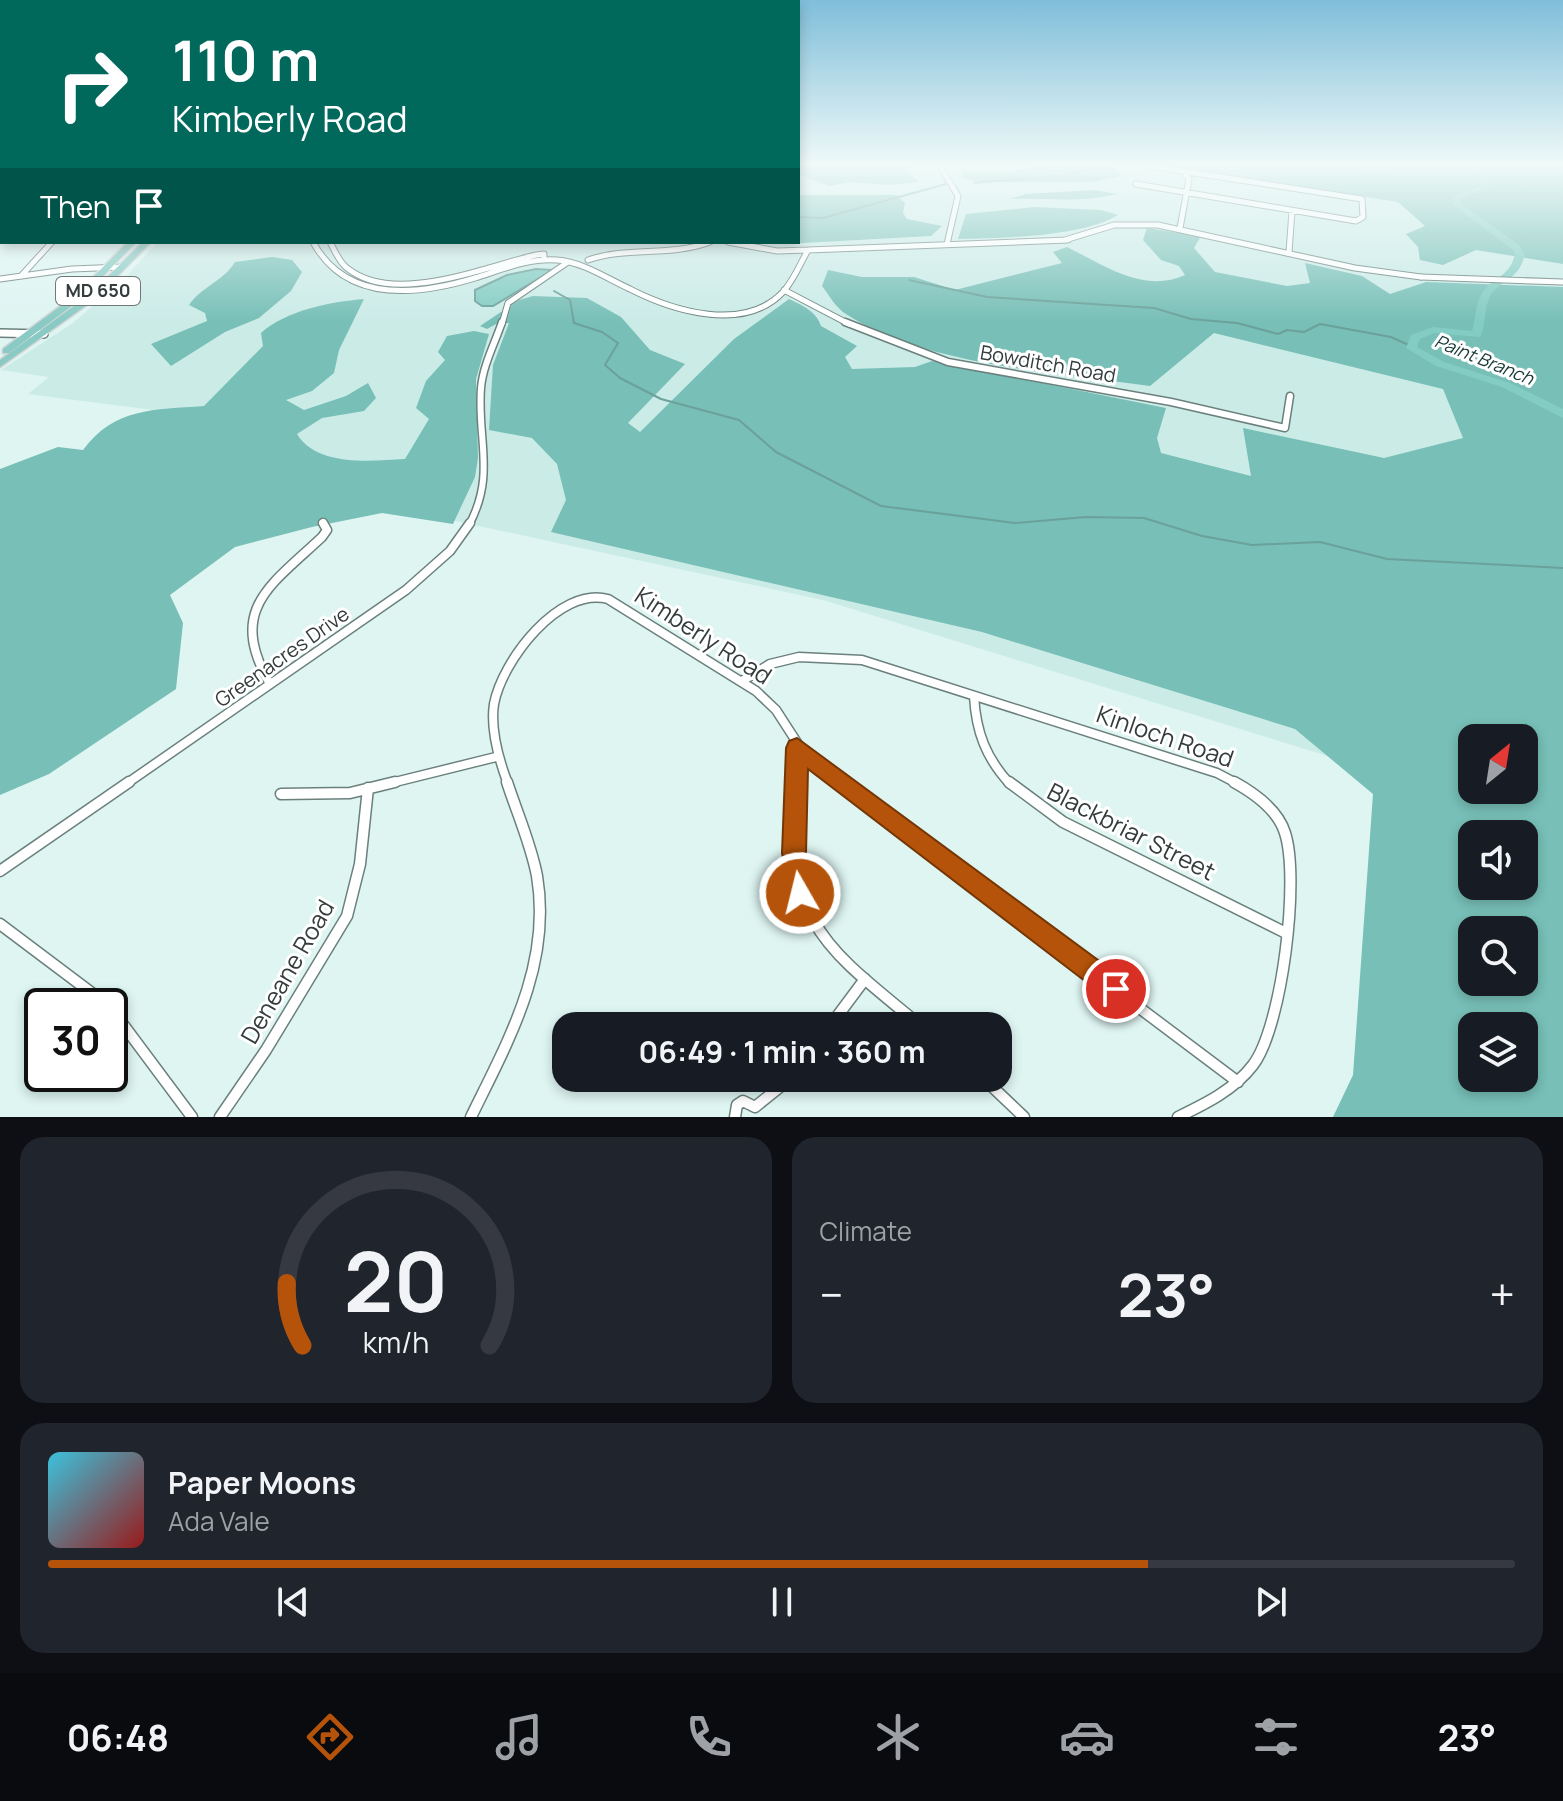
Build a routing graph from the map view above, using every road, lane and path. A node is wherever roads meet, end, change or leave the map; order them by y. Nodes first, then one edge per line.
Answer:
1 (955, 218) edge
2 (1182, 218) edge
3 (1291, 218) edge
4 (1180, 228) junction
5 (50, 244) edge
6 (130, 244) edge
7 (145, 244) edge
8 (314, 244) edge
9 (331, 244) edge
10 (705, 244) edge
11 (734, 244) edge
12 (947, 244) junction
13 (808, 250) junction
14 (1289, 252) junction
15 (544, 260) junction
16 (588, 260) dead end
17 (568, 262) junction
18 (122, 267) junction
19 (110, 268) junction
20 (21, 276) junction
21 (1421, 277) joint
22 (0, 279) edge
23 (1563, 282) edge
24 (784, 290) junction
25 (0, 333) edge
26 (33, 333) junction
27 (44, 334) junction
28 (0, 355) edge
29 (0, 364) edge
30 (1290, 396) dead end
31 (323, 522) dead end
32 (742, 681) junction
33 (270, 684) junction
34 (974, 696) junction
35 (797, 748) junction
36 (496, 757) junction
37 (368, 788) junction
38 (281, 794) dead end
39 (0, 871) edge
40 (0, 924) edge
41 (1284, 932) junction
42 (865, 979) junction
43 (86, 988) edge
44 (840, 1012) edge
45 (904, 1012) edge
46 (128, 1030) edge
47 (1238, 1082) junction
48 (777, 1092) edge
49 (998, 1092) edge
50 (756, 1112) edge
51 (192, 1117) edge
52 (220, 1117) edge
53 (471, 1117) edge
54 (735, 1117) edge
55 (1024, 1117) edge
56 (1178, 1117) edge

1 - 12 street
2 - 4 street
3 - 14 street
4 - 12 street
4 - 14 street
5 - 20 street
6 - 19 main road, MD 650
7 - 18 main road, MD 650
8 - 15 street
9 - 15 street
10 - 16 street
11 - 13 street
12 - 13 street
13 - 24 street
14 - 21 street
15 - 17 street
17 - 24 street
17 - 33 street, Greenacres Drive
18 - 19 street
18 - 27 main road, MD 650
19 - 20 street
19 - 26 main road, MD 650
20 - 22 street
21 - 23 street
24 - 30 street, Bowditch Road
25 - 26 street
26 - 27 street
26 - 28 main road, MD 650
27 - 29 main road, MD 650
31 - 33 street
32 - 34 street, Kinloch Road
32 - 35 street, Kimberly Road
32 - 36 street, Kimberly Road
33 - 39 street, Greenacres Drive
34 - 41 street, Blackbriar Street
34 - 41 street, Kinloch Road
35 - 42 street
35 - 47 street, Kimberly Road
36 - 37 street
36 - 53 street
37 - 38 street
37 - 52 street, Deneane Road
40 - 43 street
41 - 47 street, Kinloch Road
42 - 44 street
42 - 45 street
46 - 51 street
47 - 56 street, Kinloch Road
48 - 50 street
49 - 55 street
50 - 54 street

